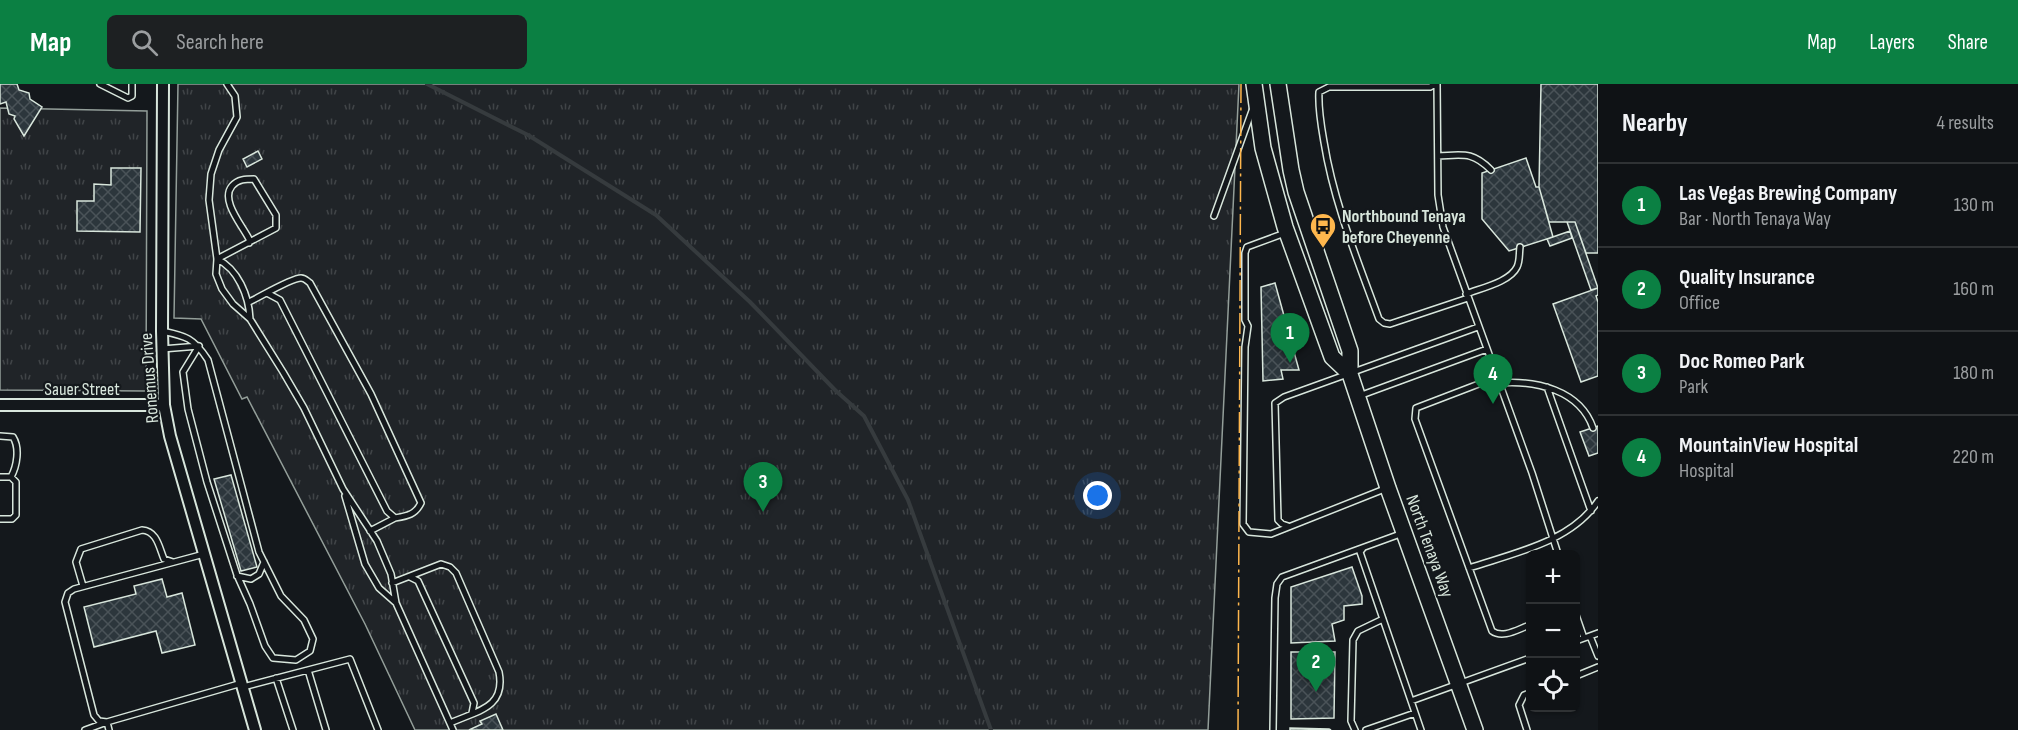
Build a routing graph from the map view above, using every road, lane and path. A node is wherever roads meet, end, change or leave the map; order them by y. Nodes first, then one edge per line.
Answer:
1 (100, 84) edge
2 (132, 84) edge
3 (163, 84) edge
4 (227, 84) edge
5 (1254, 84) edge
6 (1278, 84) edge
7 (1436, 84) edge
8 (1256, 101) junction
9 (1438, 156) junction
10 (1491, 170) dead end
11 (1214, 216) dead end
12 (1287, 232) junction
13 (249, 243) junction
14 (1520, 247) dead end
15 (217, 259) junction
16 (267, 293) junction
17 (1467, 296) junction
18 (249, 302) junction
19 (249, 319) junction
20 (1478, 327) junction
21 (162, 331) junction
22 (199, 346) junction
23 (162, 349) junction
24 (1487, 349) junction
25 (1350, 374) junction
26 (1498, 380) junction
27 (1547, 387) junction
28 (1358, 396) junction
29 (0, 405) edge
30 (164, 405) junction
31 (1593, 428) dead end
32 (0, 436) edge
33 (0, 477) edge
34 (11, 477) junction
35 (1389, 488) junction
36 (343, 489) junction
37 (1598, 501) edge
38 (1591, 511) junction
39 (394, 518) junction
40 (0, 519) edge
41 (1289, 527) junction
42 (370, 531) junction
43 (1404, 532) junction
44 (1554, 539) junction
45 (1364, 547) junction
46 (1557, 550) edge
47 (204, 554) junction
48 (174, 562) junction
49 (264, 562) junction
50 (1469, 568) junction
51 (237, 576) junction
52 (410, 576) junction
53 (392, 583) junction
54 (83, 586) junction
55 (396, 603) junction
56 (1383, 619) junction
57 (1580, 624) edge
58 (1526, 626) edge
59 (1598, 633) edge
60 (1587, 637) junction
61 (1580, 640) edge
62 (1598, 656) edge
63 (1526, 660) edge
64 (1598, 667) edge
65 (308, 670) junction
66 (1580, 674) edge
67 (276, 678) junction
68 (242, 685) junction
69 (1459, 685) junction
70 (1526, 694) edge
71 (1411, 701) junction
72 (472, 713) junction
73 (1415, 713) junction
74 (107, 722) junction
75 (450, 723) junction
76 (85, 730) edge
77 (109, 730) edge
78 (255, 730) edge
79 (293, 730) edge
80 (326, 730) edge
81 (378, 730) edge
82 (453, 730) edge
83 (1273, 730) edge
84 (1355, 730) edge
85 (1366, 730) edge
86 (1421, 730) edge
87 (1475, 730) edge
88 (1527, 730) edge

1 - 2 lane
3 - 21 street, Ronemus Drive
4 - 15 lane
5 - 8 main road, North Tenaya Way
6 - 25 main road, North Tenaya Way
7 - 9 lane
7 - 17 lane
8 - 11 lane
8 - 12 main road, North Tenaya Way
9 - 10 lane
9 - 17 lane
12 - 25 main road, North Tenaya Way
12 - 41 lane
13 - 13 lane
13 - 15 lane
14 - 17 lane
15 - 18 lane
15 - 19 lane
16 - 18 lane
16 - 39 lane
16 - 39 lane
17 - 20 lane
18 - 19 lane
19 - 36 lane
20 - 24 lane
20 - 25 lane
21 - 22 lane
21 - 23 street, Ronemus Drive
22 - 23 lane
22 - 49 lane
22 - 51 lane
23 - 30 street, Ronemus Drive
24 - 26 lane
24 - 28 lane
25 - 28 main road, North Tenaya Way
25 - 41 lane
26 - 27 lane
26 - 44 lane
26 - 50 lane
27 - 31 lane
27 - 38 lane
28 - 35 main road, North Tenaya Way
29 - 30 street, Sauer Street
30 - 47 street, Ronemus Drive
32 - 34 lane
33 - 34 lane
34 - 40 lane
35 - 41 lane
35 - 43 main road, North Tenaya Way
36 - 42 lane
36 - 55 lane
37 - 38 lane
38 - 44 lane
39 - 42 lane
42 - 53 lane
43 - 45 lane
43 - 69 main road, North Tenaya Way
44 - 46 lane
44 - 50 lane
45 - 56 lane
45 - 83 lane
47 - 48 lane
47 - 68 street, Ronemus Drive
48 - 54 lane
48 - 54 lane
49 - 51 lane
49 - 51 lane
50 - 58 lane
52 - 53 lane
52 - 72 lane
52 - 72 lane
53 - 55 lane
54 - 74 lane
55 - 75 lane
56 - 71 lane
56 - 84 lane
57 - 60 lane
59 - 60 lane
60 - 61 lane
60 - 62 lane
63 - 69 lane
64 - 66 lane
65 - 67 lane
65 - 80 lane
65 - 81 lane
67 - 68 lane
67 - 79 lane
68 - 74 lane
68 - 78 street, Ronemus Drive
69 - 71 lane
69 - 87 main road, North Tenaya Way
70 - 88 lane
71 - 73 lane
72 - 75 lane
73 - 85 lane
73 - 86 lane
74 - 76 lane
74 - 77 lane
75 - 82 lane

